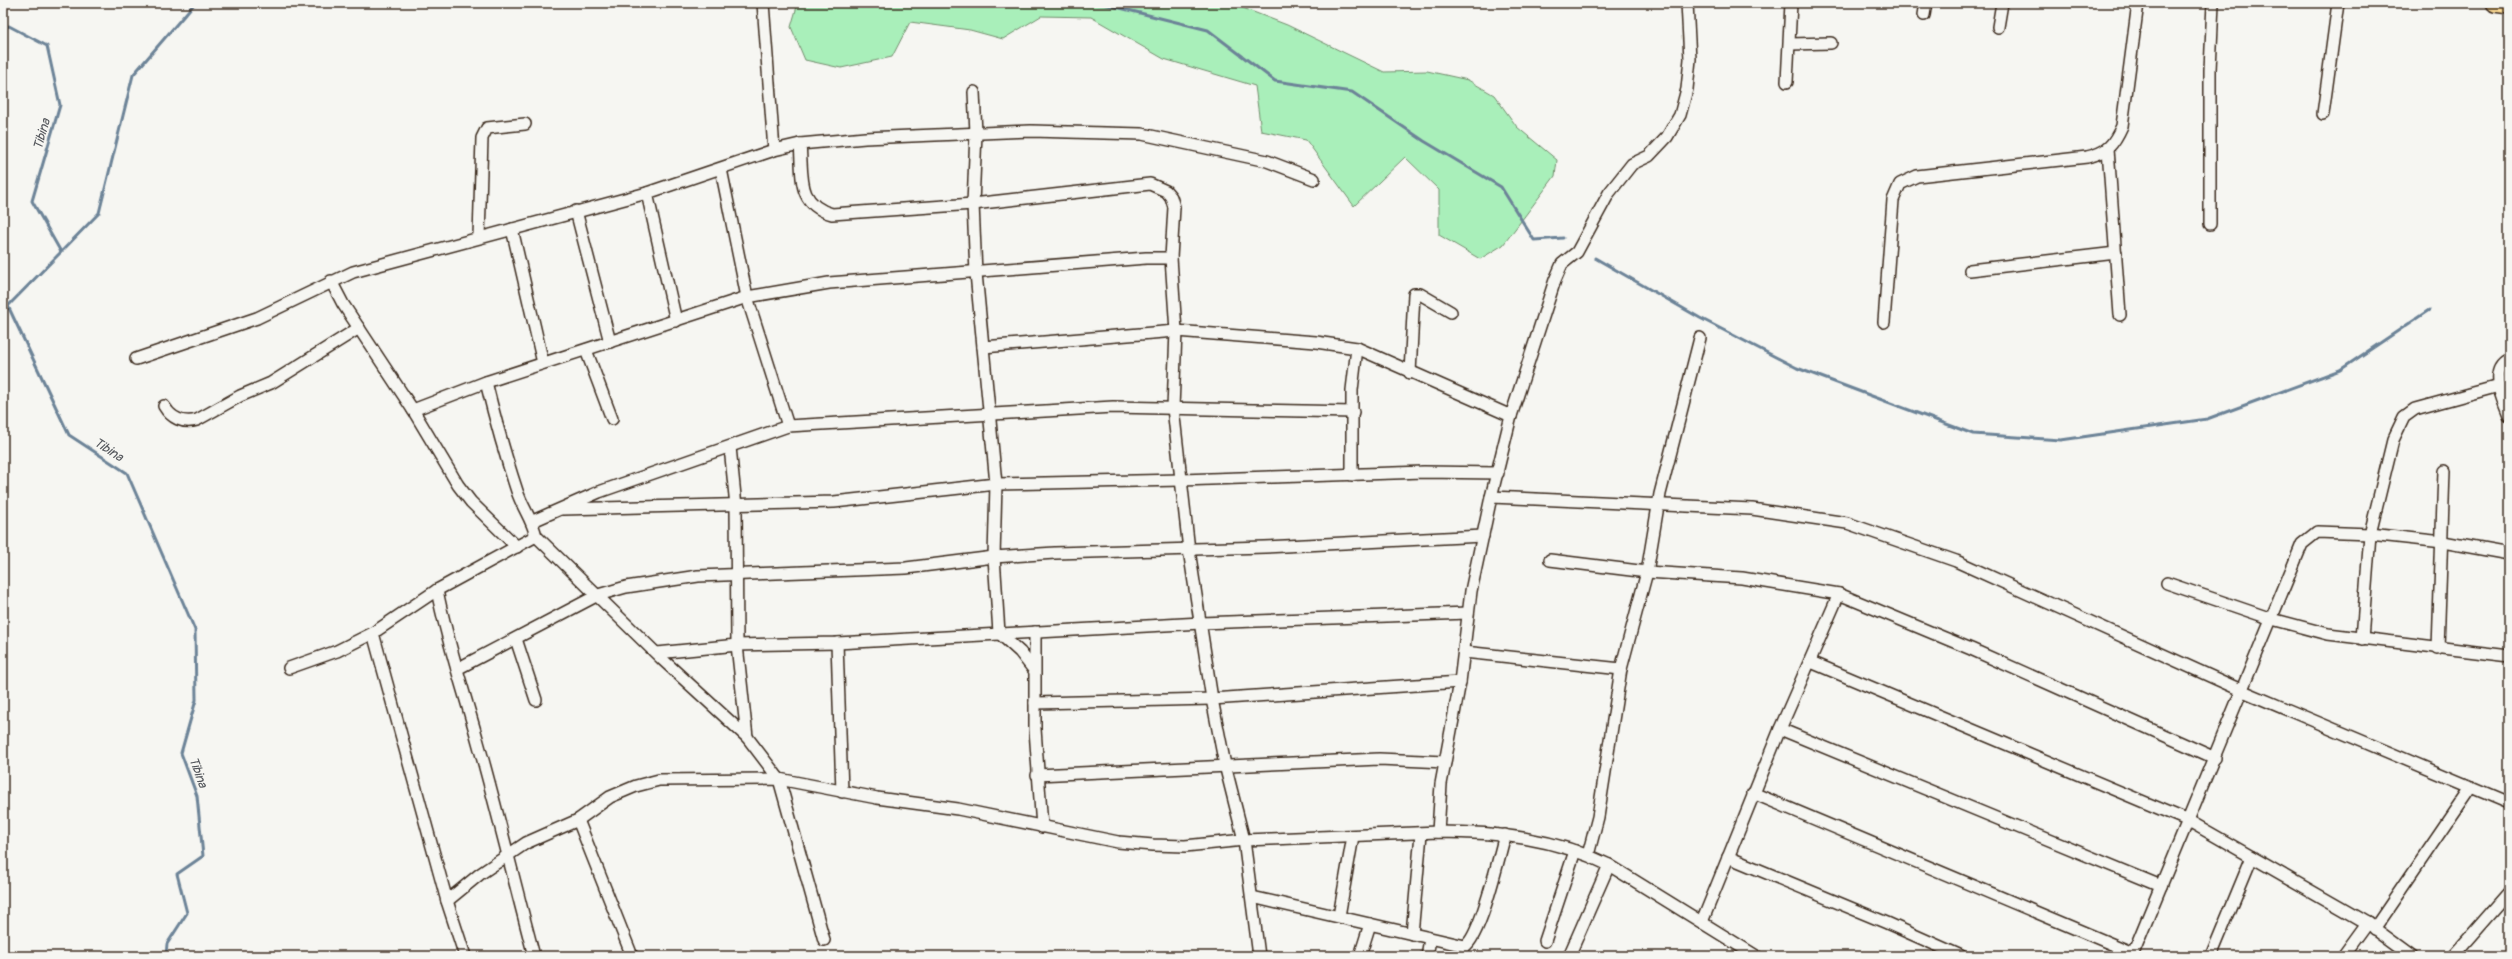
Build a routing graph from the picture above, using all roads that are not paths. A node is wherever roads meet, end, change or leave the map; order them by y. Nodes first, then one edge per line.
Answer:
1 (763, 3) edge
2 (1687, 3) edge
3 (1791, 3) edge
4 (1926, 3) edge
5 (2002, 3) edge
6 (2138, 3) edge
7 (2213, 3) edge
8 (2338, 3) edge
9 (2495, 3) edge
10 (2509, 5) edge
11 (1924, 15) dead end
12 (1998, 27) dead end
13 (1790, 44) junction
14 (1831, 44) dead end
15 (1787, 82) dead end
16 (974, 92) dead end
17 (2323, 114) dead end
18 (525, 124) dead end
19 (976, 133) junction
20 (800, 144) junction
21 (2108, 149) junction
22 (774, 150) junction
23 (721, 169) junction
24 (1314, 179) dead end
25 (647, 193) junction
26 (973, 204) junction
27 (576, 211) junction
28 (2210, 224) dead end
29 (512, 229) junction
30 (479, 237) junction
31 (2116, 253) junction
32 (1171, 258) junction
33 (1970, 270) dead end
34 (976, 273) junction
35 (331, 282) junction
36 (747, 297) junction
37 (1451, 312) dead end
38 (2120, 315) dead end
39 (676, 321) junction
40 (1884, 322) dead end
41 (359, 328) junction
42 (1176, 331) junction
43 (1700, 338) dead end
44 (610, 342) junction
45 (983, 347) junction
46 (1357, 348) junction
47 (586, 350) junction
48 (136, 359) dead end
49 (2509, 360) edge
50 (543, 364) junction
51 (1410, 373) junction
52 (486, 382) junction
53 (2498, 386) junction
54 (164, 406) dead end
55 (1173, 408) junction
56 (413, 410) junction
57 (1352, 412) junction
58 (988, 413) junction
59 (1511, 416) junction
60 (2509, 416) edge
61 (612, 419) dead end
62 (788, 426) junction
63 (730, 447) junction
64 (2444, 471) dead end
65 (1498, 473) junction
66 (1352, 475) junction
67 (1181, 480) junction
68 (996, 484) junction
69 (1491, 497) junction
70 (1659, 503) junction
71 (736, 506) junction
72 (563, 509) junction
73 (533, 521) junction
74 (2370, 534) junction
75 (536, 536) junction
76 (1483, 536) junction
77 (2443, 542) junction
78 (517, 547) junction
79 (1189, 550) junction
80 (2509, 554) edge
81 (994, 557) junction
82 (1550, 560) dead end
83 (1647, 572) junction
84 (738, 573) junction
85 (2167, 583) dead end
86 (437, 590) junction
87 (1839, 594) junction
88 (598, 595) junction
89 (1468, 613) junction
90 (2272, 619) junction
91 (1201, 623) junction
92 (1036, 632) junction
93 (373, 633) junction
94 (1000, 633) junction
95 (516, 639) junction
96 (2362, 639) junction
97 (837, 643) junction
98 (737, 645) junction
99 (2438, 649) junction
100 (1464, 652) junction
101 (657, 653) junction
102 (2509, 656) edge
103 (1811, 662) junction
104 (289, 668) dead end
105 (457, 669) junction
106 (1621, 669) junction
107 (1034, 670) junction
108 (1460, 682) junction
109 (2243, 691) junction
110 (1212, 699) junction
111 (536, 700) dead end
112 (1035, 703) junction
113 (1780, 729) junction
114 (747, 737) junction
115 (2215, 758) junction
116 (1445, 762) junction
117 (1225, 765) junction
118 (1037, 774) junction
119 (779, 779) junction
120 (2471, 787) junction
121 (842, 792) junction
122 (1753, 793) junction
123 (2509, 803) edge
124 (578, 820) junction
125 (2189, 821) junction
126 (1042, 827) junction
127 (1438, 832) junction
128 (1421, 834) junction
129 (1505, 835) junction
130 (1353, 836) junction
131 (1244, 840) junction
132 (1575, 851) junction
133 (1588, 855) junction
134 (507, 856) junction
135 (1728, 857) junction
136 (2252, 857) junction
137 (1609, 865) junction
138 (2161, 886) junction
139 (2509, 892) edge
140 (1252, 897) junction
141 (447, 901) junction
142 (1339, 916) junction
143 (1702, 922) junction
144 (1370, 924) junction
145 (2370, 926) junction
146 (1412, 934) junction
147 (1430, 939) junction
148 (824, 940) dead end
149 (1545, 941) dead end
150 (2132, 955) edge
151 (465, 956) edge
152 (534, 956) edge
153 (632, 956) edge
154 (1259, 956) edge
155 (1360, 956) edge
156 (1427, 956) edge
157 (1569, 956) edge
158 (1756, 956) edge
159 (1961, 956) edge
160 (2211, 956) edge
161 (2343, 956) edge
162 (2412, 956) edge
163 (2453, 956) edge

1 - 22 street
2 - 59 street
3 - 13 street
4 - 11 street
5 - 12 street
6 - 21 street
7 - 28 street
8 - 17 street
9 - 10 main road
13 - 14 street
13 - 15 street
16 - 19 street
18 - 30 street
19 - 20 street
19 - 24 street
19 - 26 street
20 - 22 street
20 - 26 street
21 - 31 street
21 - 40 street
22 - 23 street
23 - 25 street
23 - 36 street
25 - 27 street
25 - 39 street
26 - 32 street
26 - 34 street
27 - 29 street
27 - 44 street
29 - 30 street
29 - 50 street
30 - 35 street
31 - 33 street
31 - 38 street
32 - 34 street
32 - 42 street
34 - 36 street
34 - 45 street
35 - 41 street
35 - 48 street
36 - 39 street
36 - 62 street
37 - 51 street
39 - 44 street
41 - 54 street
41 - 56 street
42 - 45 street
42 - 46 street
42 - 55 street
43 - 70 street
44 - 47 street
45 - 58 street
46 - 51 street
46 - 57 street
47 - 50 street
47 - 61 street
49 - 53 street
50 - 52 street
51 - 59 street
52 - 56 street
52 - 73 street
53 - 60 street
53 - 74 street
55 - 57 street
55 - 58 street
55 - 67 street
56 - 78 street
57 - 66 street
58 - 62 street
58 - 68 street
59 - 65 street
62 - 63 street
63 - 71 street
63 - 72 street
64 - 77 street
65 - 66 street
65 - 69 street
66 - 67 street
67 - 68 street
67 - 79 street
68 - 71 street
68 - 81 street
69 - 70 street
69 - 76 street
70 - 83 street
70 - 109 street
71 - 72 street
71 - 84 street
72 - 73 street
73 - 75 street
74 - 77 street
74 - 90 street
74 - 96 street
75 - 78 street
75 - 88 street
76 - 79 street
76 - 89 street
77 - 80 street
77 - 99 street
78 - 86 street
79 - 81 street
79 - 91 street
81 - 84 street
81 - 94 street
82 - 83 street
83 - 87 street
83 - 106 street
84 - 88 street
84 - 98 street
85 - 90 street
86 - 93 street
86 - 105 street
87 - 103 street
87 - 115 street
88 - 95 street
88 - 101 street
89 - 91 street
89 - 100 street
90 - 96 street
90 - 109 street
91 - 92 street
91 - 110 street
92 - 94 street
92 - 107 street
93 - 104 street
93 - 141 street
94 - 97 street
94 - 107 street
95 - 105 street
95 - 111 street
96 - 99 street
97 - 98 street
97 - 121 street
98 - 101 street
98 - 114 street
99 - 102 street
100 - 106 street
100 - 108 street
101 - 114 street
103 - 113 street
103 - 125 street
105 - 134 street
106 - 133 street
107 - 112 street
108 - 110 street
108 - 116 street
109 - 115 street
109 - 120 street
110 - 112 street
110 - 117 street
112 - 118 street
113 - 122 street
113 - 138 street
114 - 119 street
115 - 125 street
116 - 117 street
116 - 127 street
117 - 118 street
117 - 131 street
118 - 126 street
119 - 121 street
119 - 124 street
119 - 148 street
120 - 123 street
120 - 145 street
121 - 126 street
122 - 135 street
122 - 150 street
124 - 134 street
124 - 153 street
125 - 136 street
125 - 138 street
126 - 131 street
127 - 128 street
127 - 129 street
128 - 130 street
128 - 146 street
129 - 132 street
129 - 147 street
130 - 131 street
130 - 142 street
131 - 140 street
132 - 133 street
132 - 149 street
133 - 137 street
134 - 141 street
134 - 152 street
135 - 143 street
135 - 159 street
136 - 145 street
136 - 160 street
137 - 143 street
137 - 157 street
138 - 150 street
139 - 163 street
140 - 142 street
140 - 154 street
141 - 151 street
142 - 144 street
143 - 158 street
144 - 146 street
144 - 155 street
145 - 161 street
145 - 162 street
146 - 147 street
147 - 156 street

